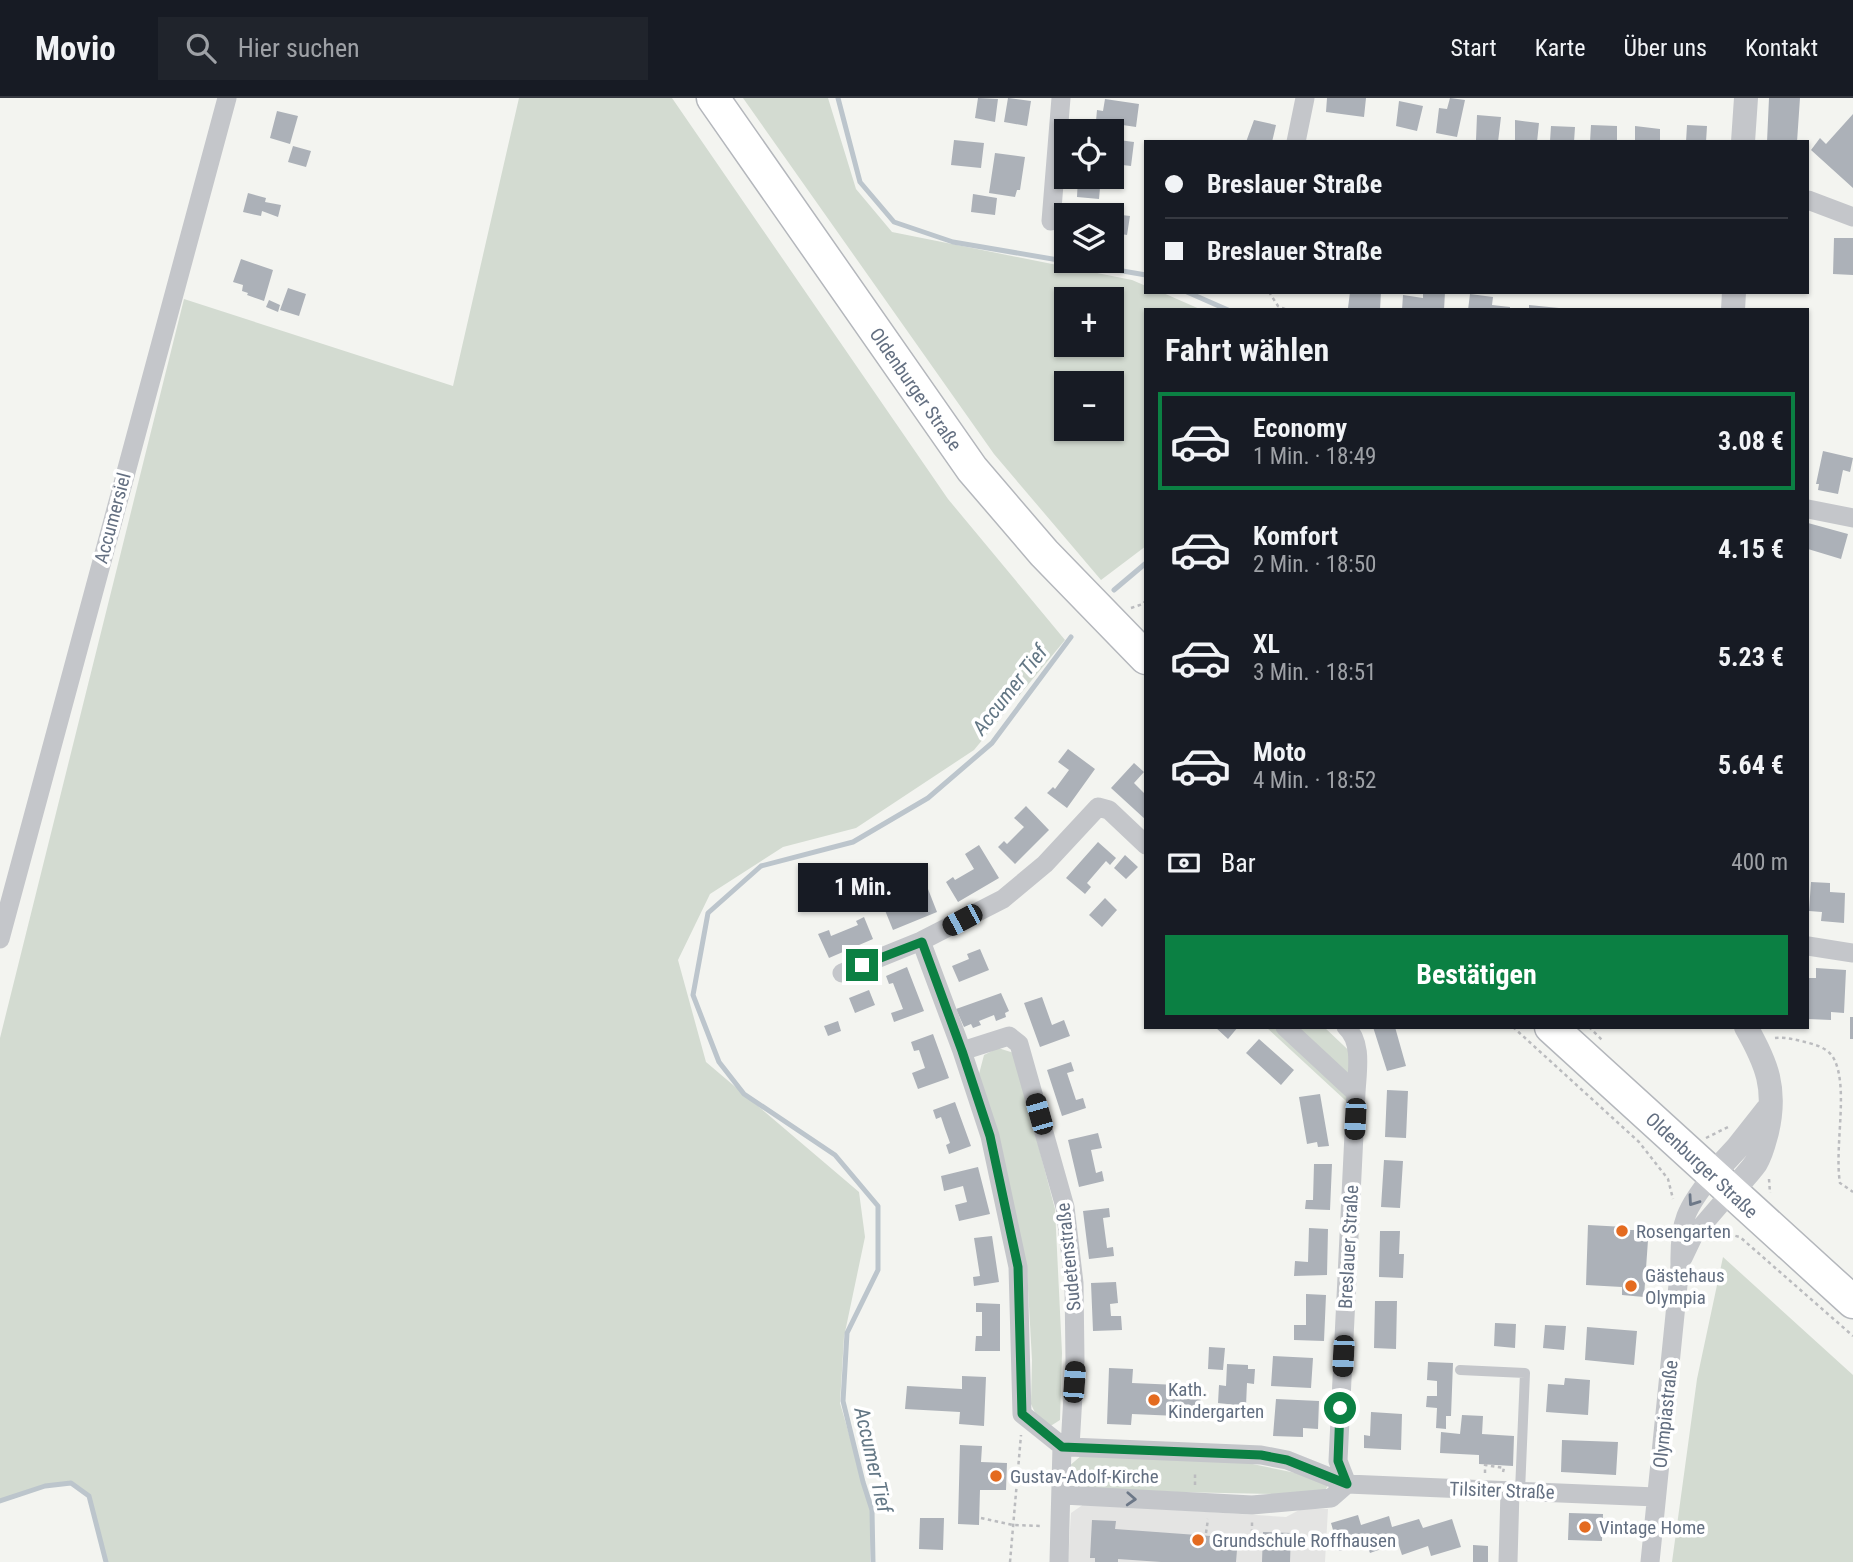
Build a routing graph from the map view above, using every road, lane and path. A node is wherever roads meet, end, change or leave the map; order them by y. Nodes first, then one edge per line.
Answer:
1 (227, 98) edge
2 (713, 98) edge
3 (1061, 98) edge
4 (1305, 98) edge
5 (1746, 98) edge
6 (1296, 140) edge
7 (1743, 140) edge
8 (1809, 200) edge
9 (1853, 217) edge
10 (1051, 221) dead end
11 (1270, 294) edge
12 (1282, 308) edge
13 (1809, 509) edge
14 (1853, 518) edge
15 (1144, 603) edge
16 (1127, 609) dead end
17 (1144, 655) edge
18 (1144, 843) edge
19 (0, 939) edge
20 (922, 942) junction
21 (1809, 946) edge
22 (1853, 953) edge
23 (842, 974) dead end
24 (1287, 1029) edge
25 (1348, 1029) edge
26 (1515, 1029) edge
27 (1553, 1029) edge
28 (1747, 1029) edge
29 (1771, 1038) dead end
30 (962, 1051) junction
31 (1356, 1093) junction
32 (1729, 1126) dead end
33 (1709, 1135) dead end
34 (1722, 1183) junction
35 (1853, 1192) edge
36 (1674, 1206) dead end
37 (1728, 1234) dead end
38 (1853, 1302) edge
39 (1853, 1336) edge
40 (1460, 1370) dead end
41 (1022, 1414) junction
42 (1066, 1447) junction
43 (1195, 1451) junction
44 (1485, 1465) dead end
45 (1485, 1471) dead end
46 (1347, 1484) junction
47 (1515, 1491) junction
48 (1063, 1495) junction
49 (1656, 1497) junction
50 (1195, 1502) junction
51 (981, 1518) dead end
52 (1013, 1525) junction
53 (1061, 1527) junction
54 (1010, 1562) edge
55 (1059, 1562) edge
56 (1508, 1562) edge
57 (1650, 1562) edge

1 - 19 street, Accumersiel
2 - 17 main road, Oldenburger Straße
3 - 10 street
4 - 6 street
5 - 7 street
8 - 9 street
11 - 12 path
13 - 14 street
15 - 16 path
18 - 20 street
20 - 23 street
20 - 30 street
21 - 22 street
24 - 31 street
25 - 31 street, Breslauer Straße
26 - 36 path
27 - 34 main road, Oldenburger Straße
28 - 34 street
29 - 35 path
30 - 41 street
30 - 42 street, Sudetenstraße
31 - 46 street, Breslauer Straße
32 - 33 path
34 - 38 main road, Oldenburger Straße
34 - 49 street, Olympiastraße
37 - 39 path
40 - 47 lane
41 - 42 street
41 - 52 path
42 - 43 street, Tilsiter Straße
42 - 48 street
43 - 46 street, Tilsiter Straße
43 - 50 path
44 - 45 path
46 - 47 street, Tilsiter Straße
46 - 50 street, Tilsiter Straße
47 - 49 street, Tilsiter Straße
47 - 56 street
48 -> 50 street, Tilsiter Straße
48 - 53 street
49 - 57 street, Olympiastraße
51 - 52 path
52 - 53 path
52 - 54 path
53 - 55 street

